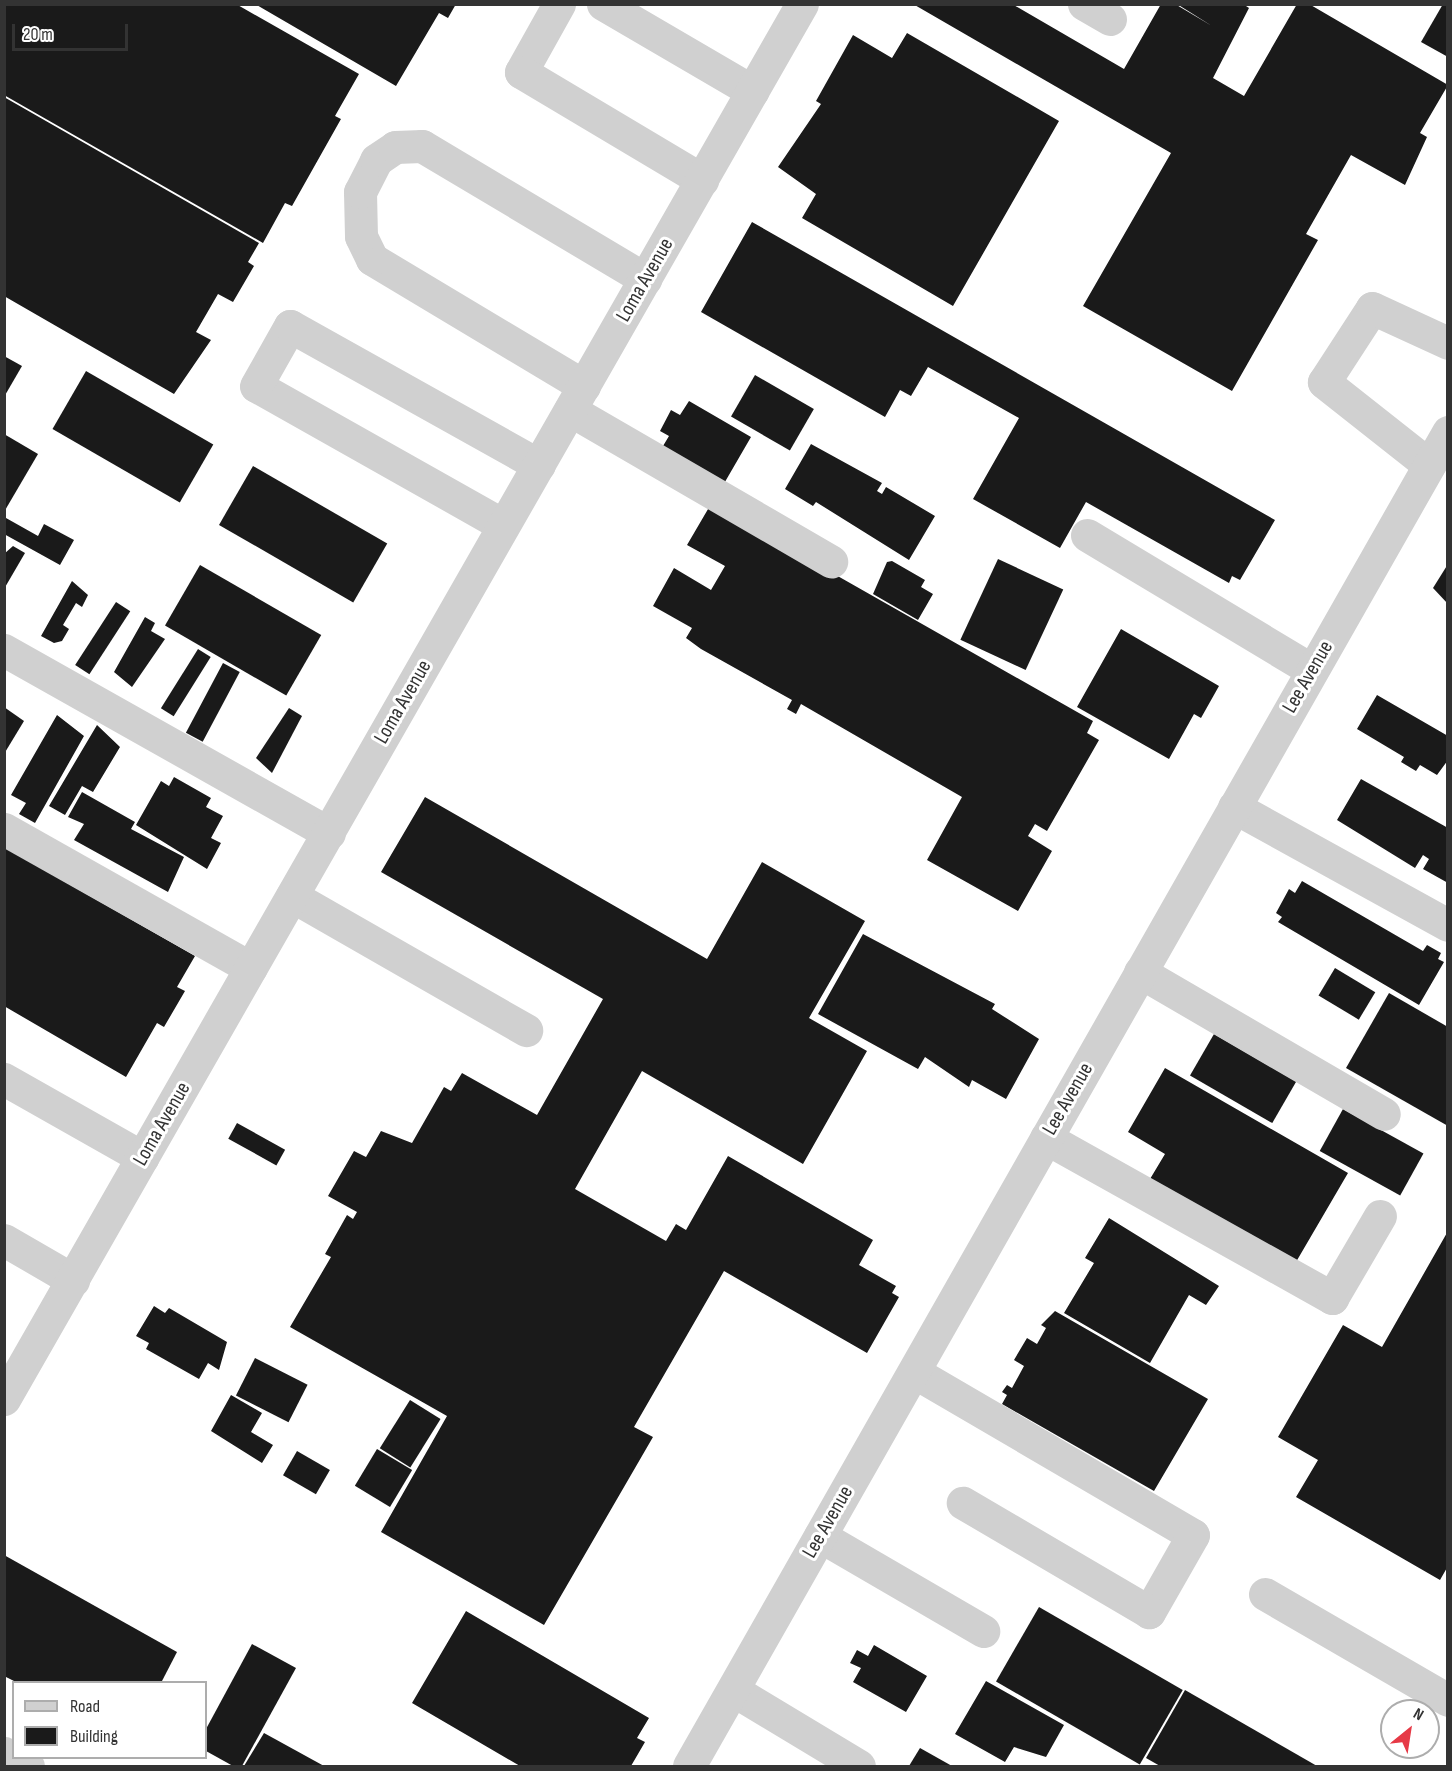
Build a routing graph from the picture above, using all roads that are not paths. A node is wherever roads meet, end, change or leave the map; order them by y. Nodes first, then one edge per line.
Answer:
1 (559, 4) edge
2 (603, 4) edge
3 (802, 4) edge
4 (753, 91) junction
5 (702, 180) junction
6 (645, 279) junction
7 (1448, 343) edge
8 (577, 398) junction
9 (1448, 432) edge
10 (539, 465) junction
11 (1429, 465) junction
12 (504, 525) junction
13 (1087, 535) dead end
14 (831, 561) dead end
15 (4, 650) edge
16 (1312, 670) junction
17 (1234, 807) junction
18 (4, 829) edge
19 (328, 833) junction
20 (292, 896) junction
21 (1448, 926) edge
22 (251, 968) junction
23 (1140, 972) junction
24 (526, 1030) dead end
25 (4, 1079) edge
26 (1384, 1114) dead end
27 (1046, 1138) junction
28 (142, 1157) junction
29 (1380, 1216) dead end
30 (4, 1240) edge
31 (73, 1280) junction
32 (914, 1372) junction
33 (4, 1399) edge
34 (963, 1503) dead end
35 (820, 1536) junction
36 (1265, 1594) dead end
37 (982, 1630) dead end
38 (733, 1690) junction
39 (1448, 1700) edge
40 (14, 1759) edge
41 (699, 1763) edge
42 (28, 1767) edge
43 (858, 1767) edge

1 - 5 street
2 - 4 street
3 - 4 street, Loma Avenue
4 - 5 street, Loma Avenue
5 - 6 street, Loma Avenue
6 - 8 street, Loma Avenue
6 - 8 street
7 - 11 street
8 - 10 street, Loma Avenue
8 - 14 street
9 - 11 street, Lee Avenue
10 - 12 street, Loma Avenue
10 - 12 street
11 - 16 street, Lee Avenue
12 - 19 street, Loma Avenue
13 - 16 street
15 - 19 street
16 - 17 street, Lee Avenue
17 - 21 street
17 - 23 street, Lee Avenue
18 - 22 street
19 - 20 street, Loma Avenue
20 - 22 street, Loma Avenue
20 - 24 street
22 - 28 street, Loma Avenue
23 - 26 street
23 - 27 street, Lee Avenue
25 - 28 street
27 - 29 street
27 - 32 street, Lee Avenue
28 - 31 street, Loma Avenue
30 - 31 street
31 - 33 street, Loma Avenue
32 - 34 street
32 - 35 street, Lee Avenue
35 - 37 street
35 - 38 street, Lee Avenue
36 - 39 street
38 - 41 street, Lee Avenue
38 - 43 street
40 - 42 street

